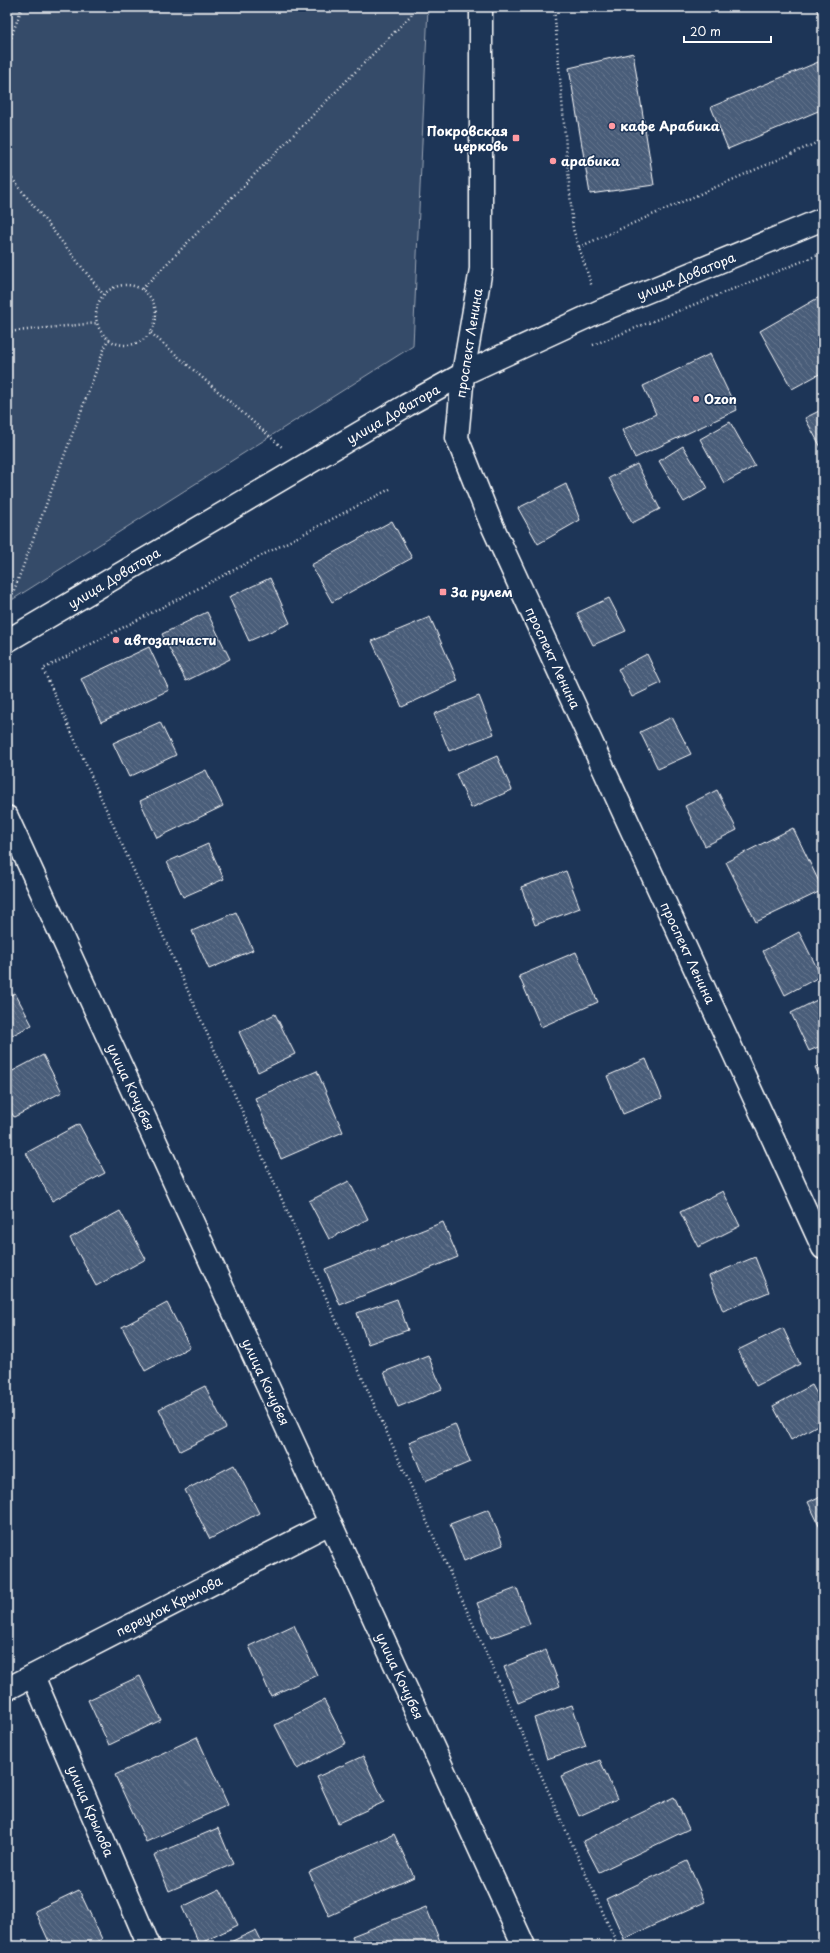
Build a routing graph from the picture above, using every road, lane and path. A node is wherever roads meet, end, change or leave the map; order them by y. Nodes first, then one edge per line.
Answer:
1 (22, 7) edge
2 (419, 7) edge
3 (481, 7) edge
4 (554, 7) edge
5 (7, 49) edge
6 (823, 140) edge
7 (7, 172) edge
8 (823, 219) edge
9 (579, 247) junction
10 (823, 253) edge
11 (142, 289) junction
12 (103, 294) junction
13 (600, 311) junction
14 (97, 323) junction
15 (7, 332) edge
16 (151, 333) junction
17 (612, 338) junction
18 (108, 339) junction
19 (590, 347) dead end
20 (463, 374) junction
21 (304, 466) junction
22 (390, 489) dead end
23 (7, 609) edge
24 (7, 641) edge
25 (7, 817) edge
26 (823, 1248) edge
27 (330, 1523) junction
28 (33, 1676) junction
29 (7, 1689) edge
30 (149, 1946) edge
31 (524, 1946) edge
32 (618, 1946) edge

1 - 5 path
2 - 11 path
3 - 20 street, проспект Ленина
4 - 9 path
6 - 9 path
7 - 12 path
8 - 13 street, улица Доватора
9 - 13 path
10 - 17 path
11 - 12 path
11 - 16 path
12 - 14 path
13 - 17 path
13 - 20 street, улица Доватора
14 - 15 path
14 - 18 path
16 - 18 path
16 - 21 path
17 - 19 path
18 - 23 path
20 - 21 street, улица Доватора
20 - 26 street, проспект Ленина
21 - 24 street, улица Доватора
22 - 32 path
25 - 27 street, улица Кочубея
27 - 28 street, переулок Крылова
27 - 31 street, улица Кочубея
28 - 29 street, переулок Крылова
28 - 30 street, улица Крылова

